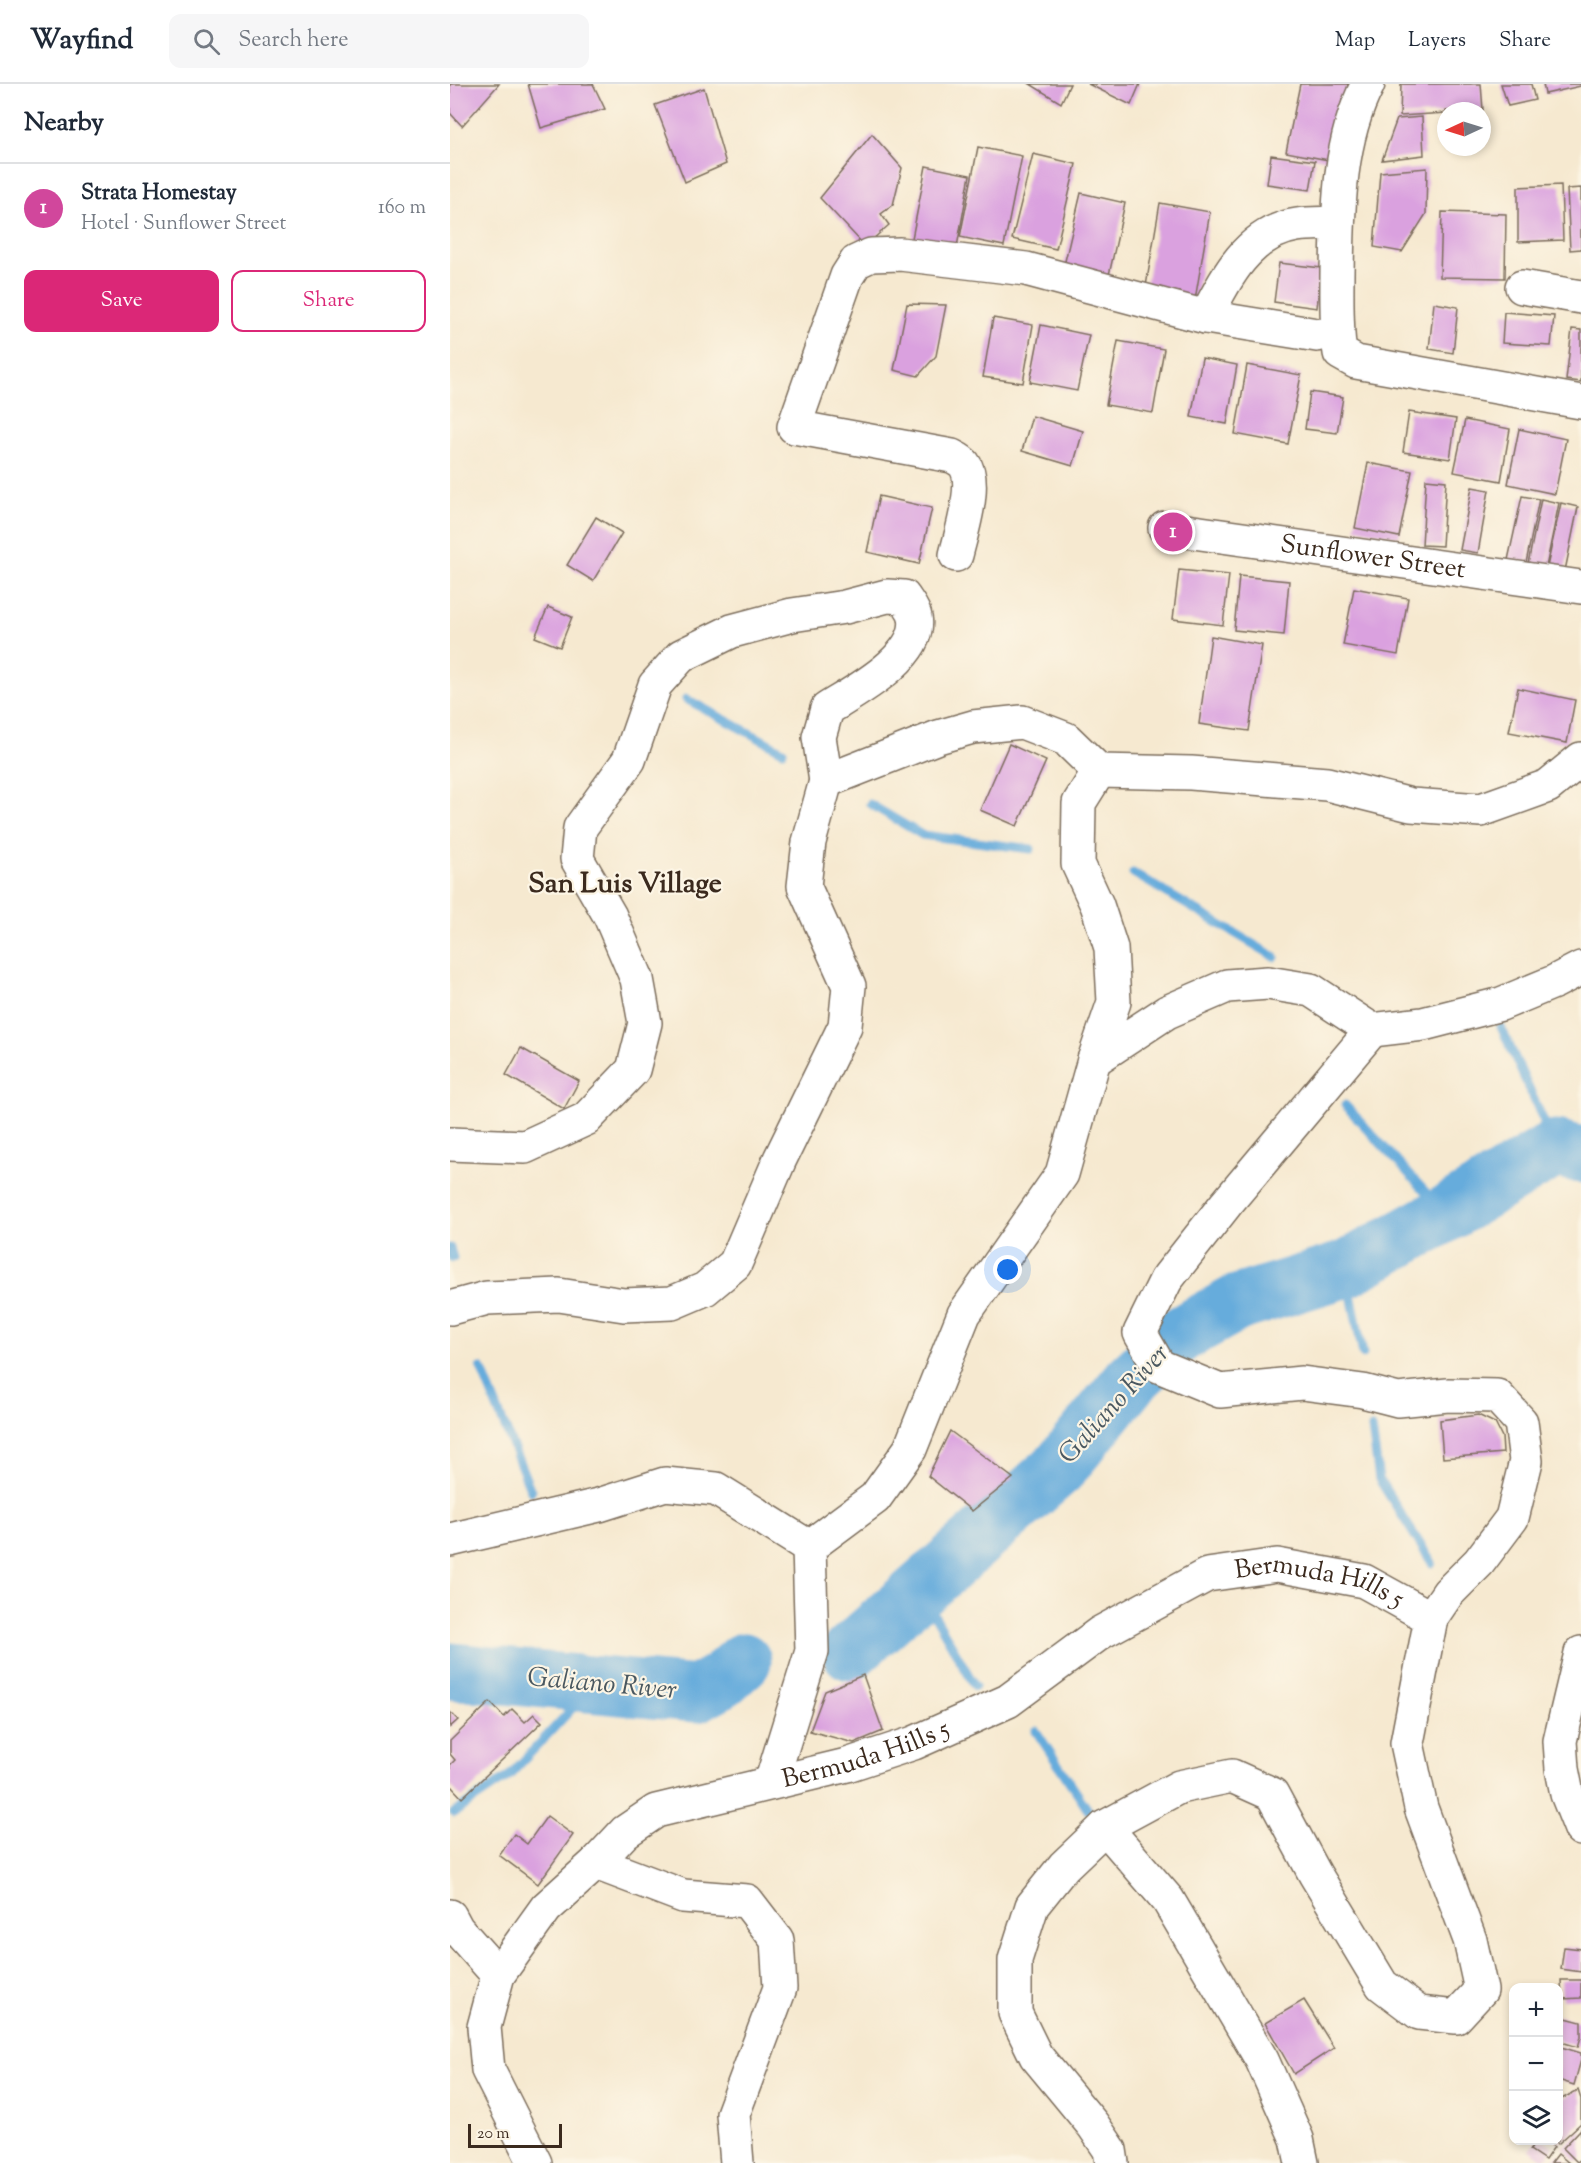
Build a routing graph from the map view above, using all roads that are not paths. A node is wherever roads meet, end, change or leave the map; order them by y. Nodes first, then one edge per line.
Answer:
1 (1368, 84) edge
2 (1338, 224) junction
3 (1522, 287) dead end
4 (1581, 297) edge
5 (1206, 317) junction
6 (1329, 344) junction
7 (1581, 402) edge
8 (1165, 528) dead end
9 (956, 555) dead end
10 (1581, 587) edge
11 (1581, 759) edge
12 (1099, 771) junction
13 (826, 781) junction
14 (1581, 968) edge
15 (1372, 1030) junction
16 (1094, 1060) junction
17 (450, 1144) edge
18 (451, 1307) edge
19 (450, 1540) edge
20 (809, 1547) junction
21 (1431, 1618) junction
22 (1581, 1653) edge
23 (771, 1783) junction
24 (1105, 1827) junction
25 (1581, 1829) edge
26 (596, 1863) junction
27 (450, 1916) edge
28 (498, 1975) junction
29 (534, 2163) edge
30 (737, 2163) edge
31 (1112, 2163) edge
32 (1302, 2163) edge

1 - 2 street
2 - 5 street
2 - 6 street
3 - 4 street
5 - 6 street
5 - 9 street
6 - 7 street
8 - 10 street, Sunflower Street
11 - 12 street
12 - 13 street
12 - 16 street
13 - 17 street
13 - 18 street
14 - 15 street
15 - 16 street
15 - 21 street, Bermuda Hills 5
16 - 20 street
19 - 20 street
20 - 23 street
21 - 23 street, Bermuda Hills 5
21 - 24 street
22 - 25 street
23 - 26 street, Bermuda Hills 5
24 - 31 street
24 - 32 street
26 - 28 street, Bermuda Hills 5
26 - 30 street
27 - 28 street
28 - 29 street, Bermuda Hills 5

